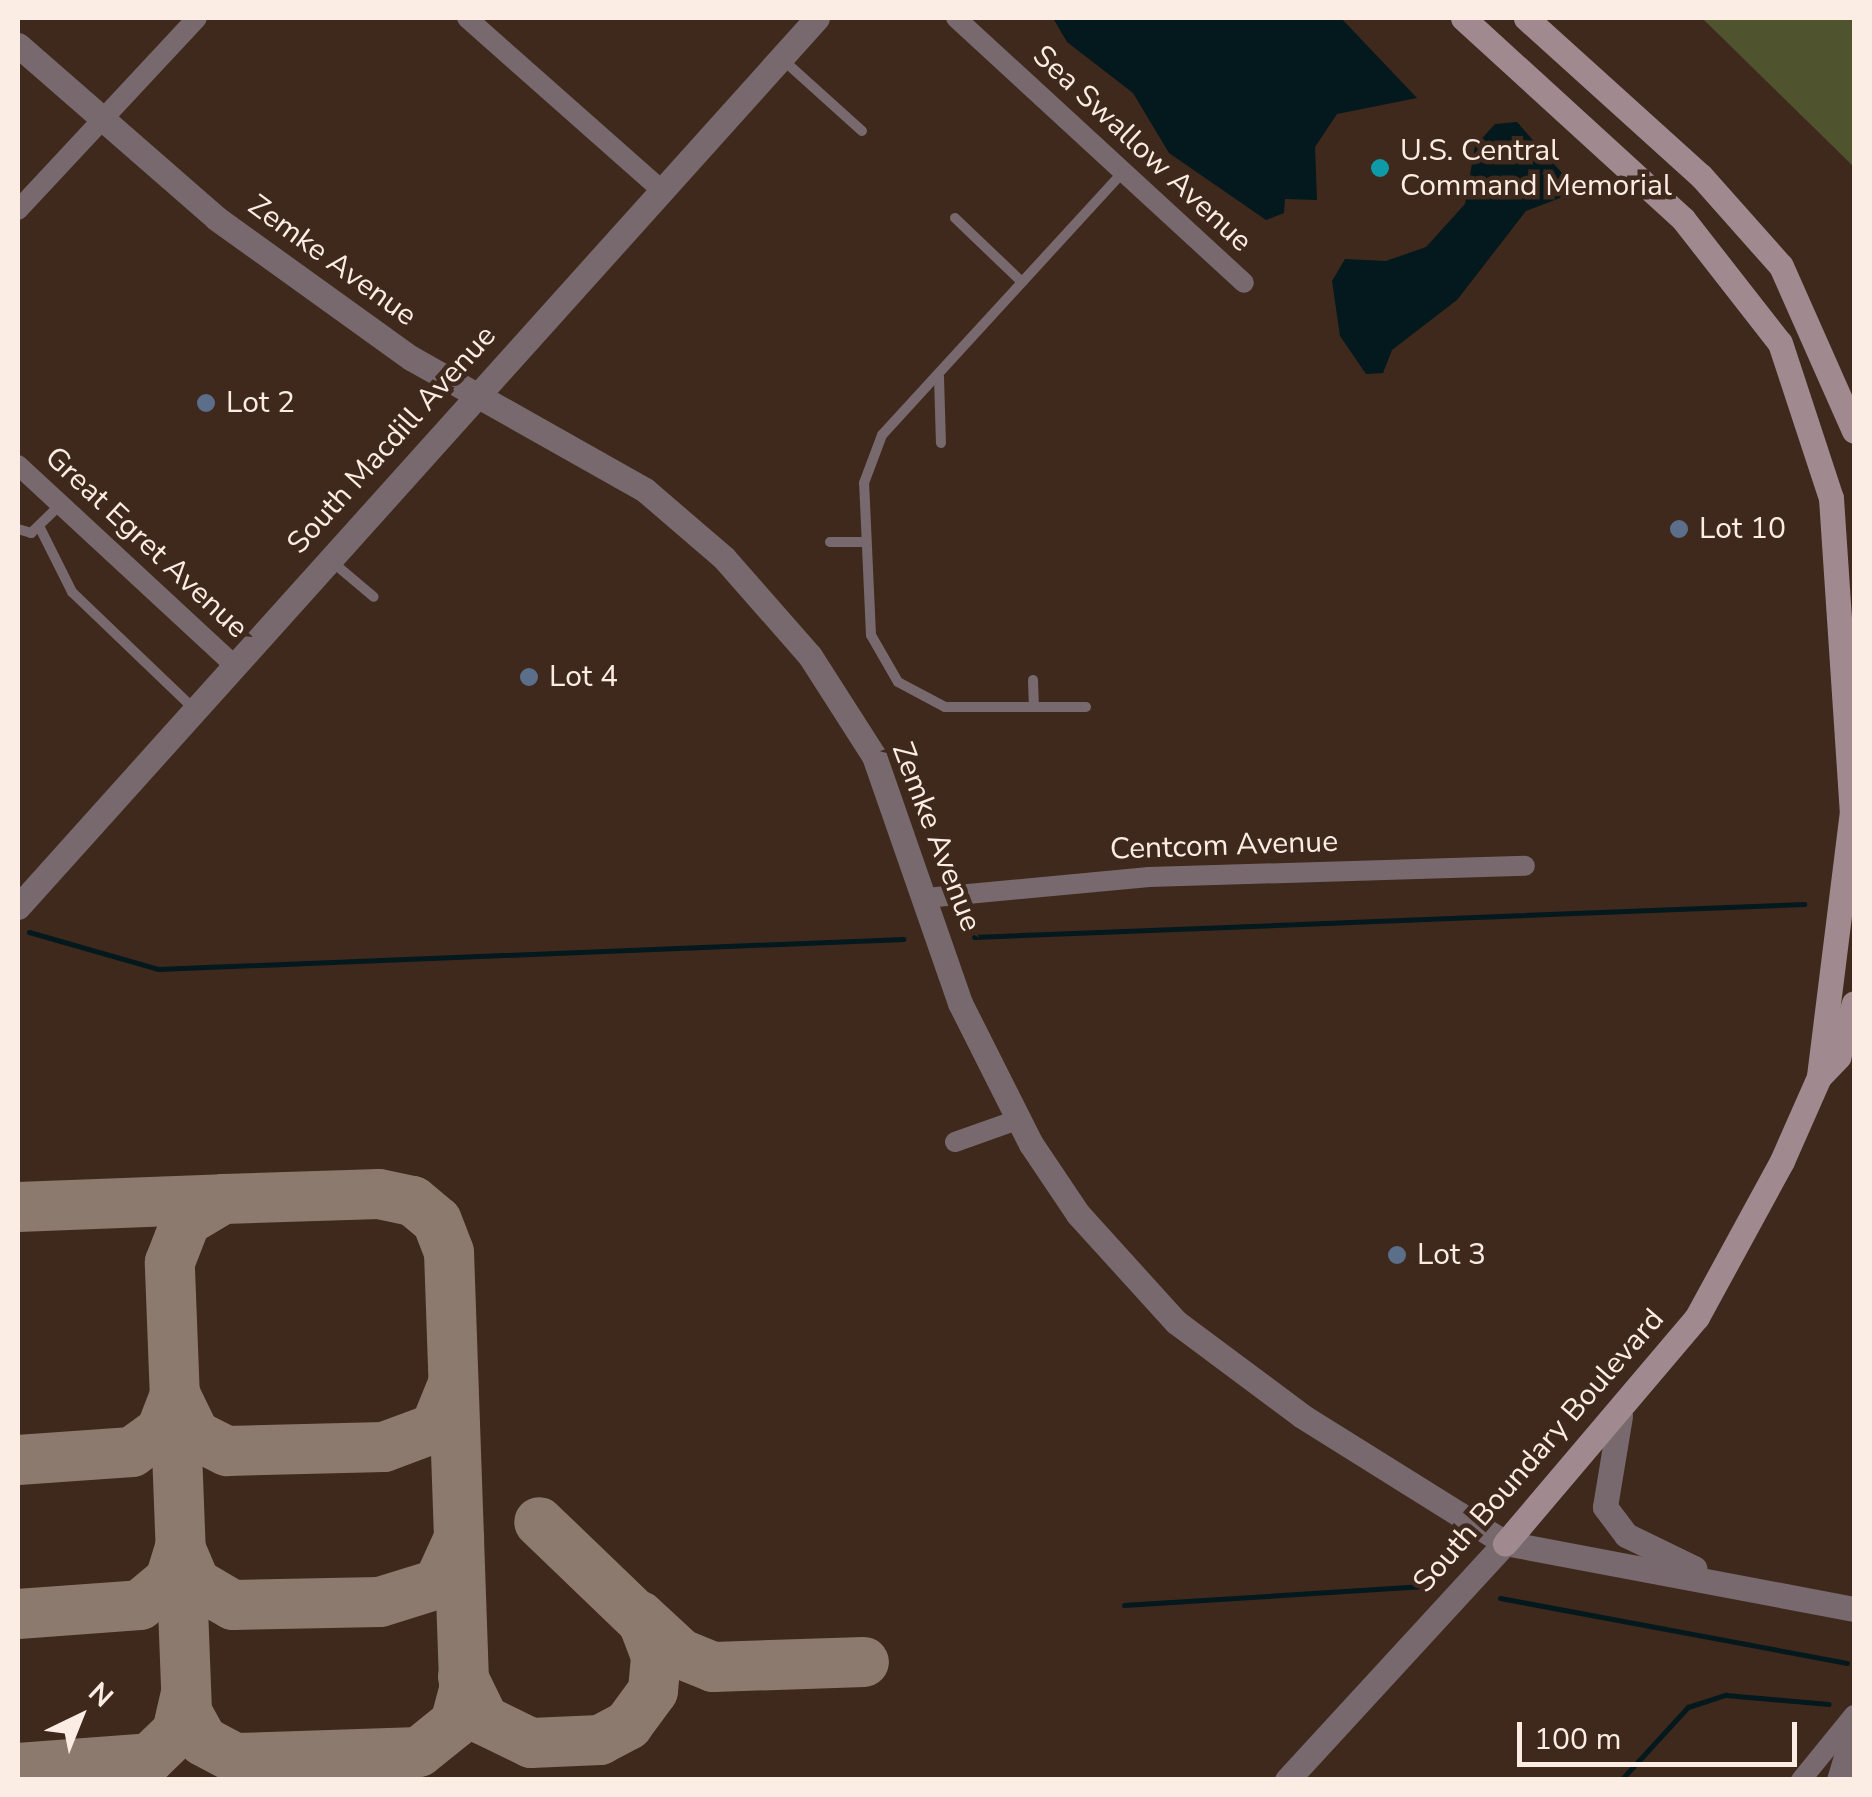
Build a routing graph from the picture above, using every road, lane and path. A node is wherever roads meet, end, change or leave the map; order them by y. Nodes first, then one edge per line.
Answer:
1 (197, 18) edge
2 (468, 18) edge
3 (817, 18) edge
4 (956, 18) edge
5 (1463, 18) edge
6 (1526, 18) edge
7 (18, 45) edge
8 (780, 58) junction
9 (102, 122) junction
10 (862, 131) dead end
11 (1123, 172) junction
12 (660, 189) junction
13 (18, 210) edge
14 (955, 218) dead end
15 (1021, 280) junction
16 (1244, 283) dead end
17 (939, 377) junction
18 (479, 391) junction
19 (1853, 420) edge
20 (941, 443) dead end
21 (18, 465) edge
22 (60, 505) junction
23 (40, 528) junction
24 (18, 529) edge
25 (830, 542) dead end
26 (866, 542) junction
27 (329, 559) junction
28 (374, 597) dead end
29 (234, 665) junction
30 (1032, 680) dead end
31 (1086, 706) dead end
32 (1034, 707) junction
33 (194, 710) junction
34 (1525, 866) dead end
35 (926, 898) junction
36 (18, 907) edge
37 (1854, 1003) edge
38 (1819, 1077) junction
39 (1018, 1120) junction
40 (955, 1142) dead end
41 (1620, 1416) junction
42 (1505, 1542) junction
43 (1716, 1580) junction
44 (1854, 1609) edge
45 (1854, 1715) edge
46 (1854, 1730) edge
47 (1288, 1780) edge
48 (1802, 1780) edge
49 (1839, 1780) edge

1 - 9 street
2 - 12 street
3 - 8 street, South Macdill Avenue
4 - 11 street, Sea Swallow Avenue
5 - 38 main road, South Boundary Boulevard
6 - 19 main road
7 - 9 street, Zemke Avenue
8 - 10 lane
8 - 12 street, South Macdill Avenue
9 - 13 street
9 - 18 street, Zemke Avenue
11 - 15 lane
11 - 16 street, Sea Swallow Avenue
12 - 18 street, South Macdill Avenue
14 - 15 lane
15 - 17 lane
17 - 20 lane
17 - 26 lane
18 - 27 street, South Macdill Avenue
18 - 35 street, Zemke Avenue
21 - 22 street, Great Egret Avenue
22 - 23 lane
22 - 29 street, Great Egret Avenue
23 - 24 lane
23 - 33 lane
25 - 26 lane
26 - 32 lane
27 - 28 lane
27 - 29 street, South Macdill Avenue
29 - 33 street, South Macdill Avenue
30 - 32 lane
31 - 32 lane
33 - 36 street, South Macdill Avenue
34 - 35 street, Centcom Avenue
35 - 39 street, Zemke Avenue
37 - 38 main road, South Boundary Boulevard
38 - 41 main road, South Boundary Boulevard
39 - 40 street
39 - 42 street, Zemke Avenue
41 - 42 main road, South Boundary Boulevard
41 - 43 street, Zemke Avenue
42 - 43 street, Zemke Avenue
42 - 47 street, South Boundary Boulevard
43 - 44 street, Zemke Avenue
45 - 48 street
46 - 49 street

